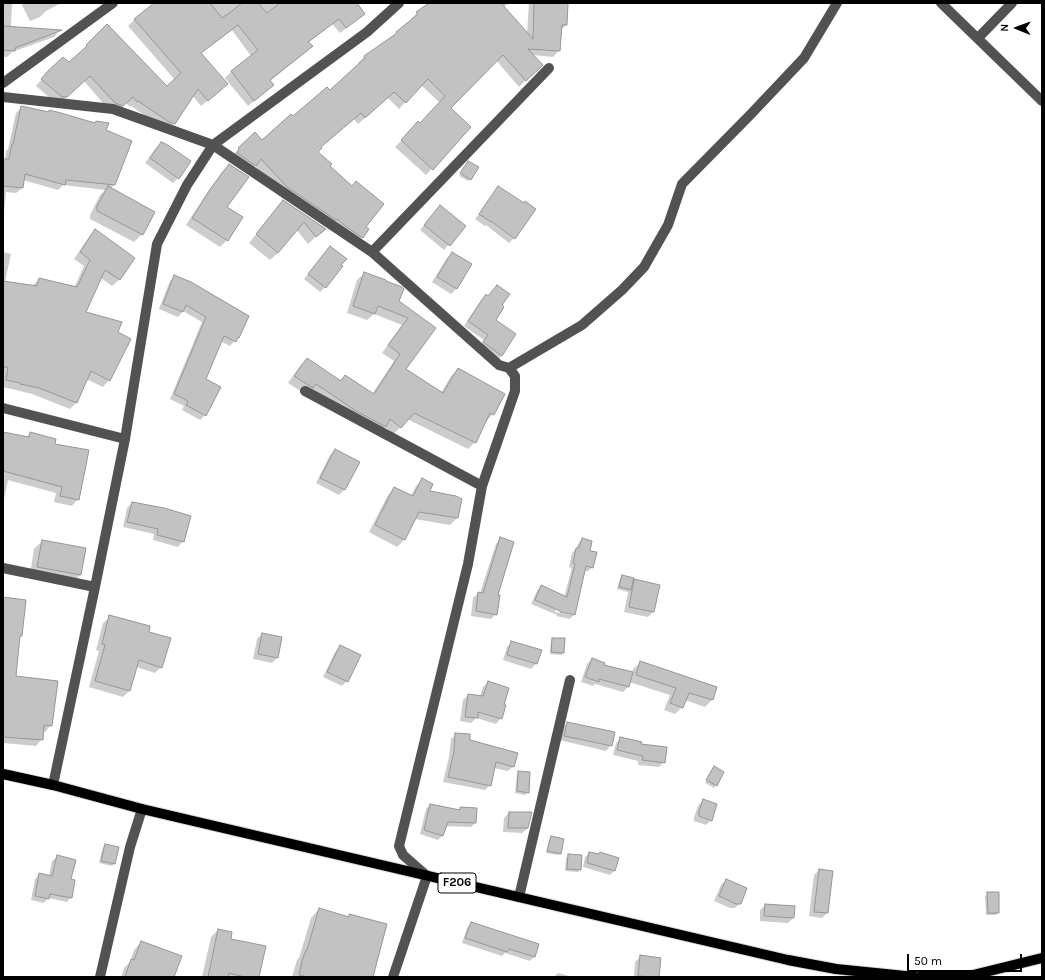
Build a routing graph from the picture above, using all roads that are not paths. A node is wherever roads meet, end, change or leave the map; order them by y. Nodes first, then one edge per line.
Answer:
1 (113, 3) edge
2 (399, 3) edge
3 (837, 3) edge
4 (942, 3) edge
5 (1012, 3) edge
6 (103, 7) edge
7 (978, 38) junction
8 (549, 68) dead end
9 (3, 83) edge
10 (3, 97) edge
11 (1042, 100) edge
12 (213, 145) junction
13 (372, 252) junction
14 (509, 368) junction
15 (304, 391) dead end
16 (3, 408) edge
17 (126, 439) junction
18 (482, 486) junction
19 (3, 568) edge
20 (95, 587) junction
21 (570, 680) dead end
22 (3, 774) edge
23 (53, 785) junction
24 (142, 809) junction
25 (427, 876) junction
26 (519, 897) junction
27 (1042, 958) edge
28 (968, 976) edge
29 (100, 977) edge
30 (393, 977) edge
31 (915, 977) edge
32 (919, 977) edge

1 - 6 street
2 - 12 street
3 - 14 street
4 - 7 street
5 - 7 street
6 - 9 street
7 - 11 street
8 - 13 street
10 - 12 street
12 - 13 street
12 - 17 street
13 - 14 street
14 - 18 street
15 - 18 street
16 - 17 street
17 - 20 street
18 - 25 street
19 - 20 street
20 - 23 street
21 - 26 street
22 - 23 main road, F206
23 - 24 main road, F206
24 - 25 main road, F206
24 - 29 street
25 - 26 main road, F206
25 - 30 street
26 - 31 main road, F206
27 - 28 main road
28 - 32 main road

